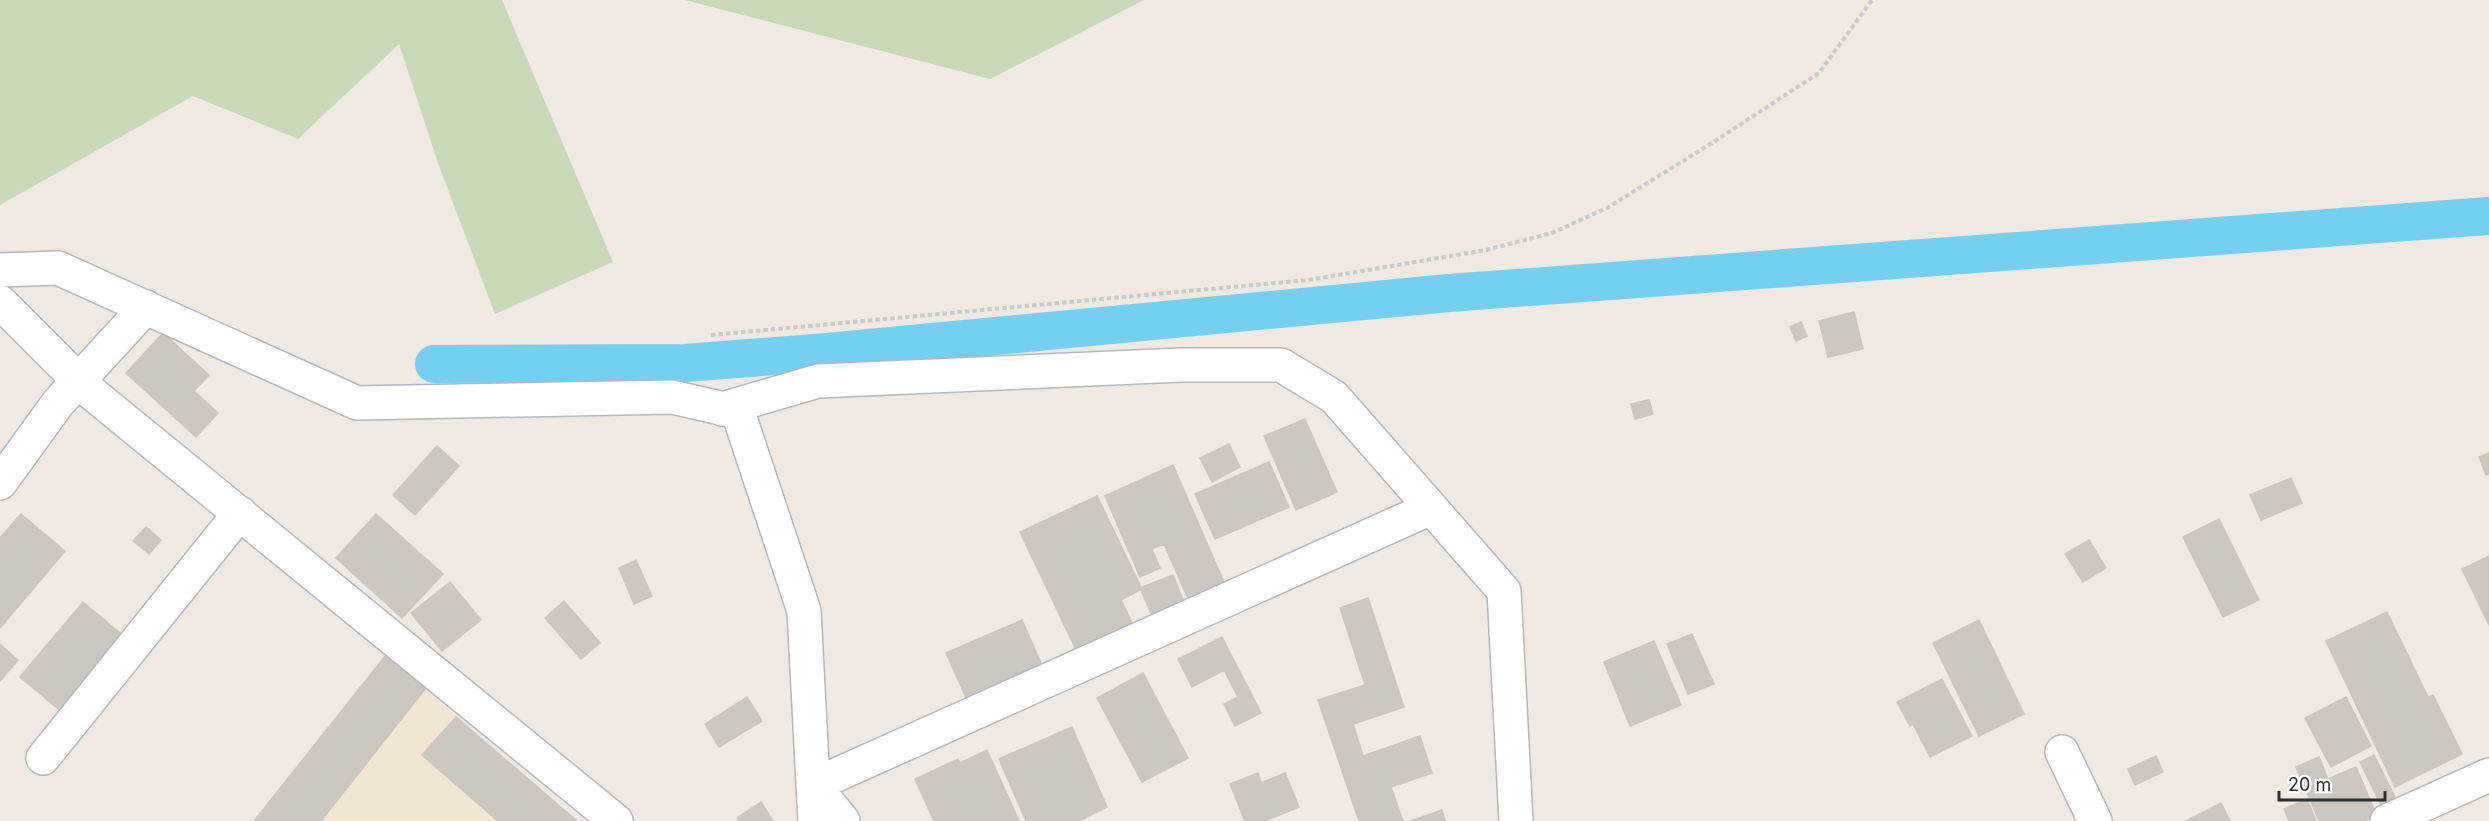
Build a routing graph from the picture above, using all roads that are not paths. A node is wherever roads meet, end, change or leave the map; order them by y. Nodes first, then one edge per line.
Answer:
1 (0, 270) edge
2 (0, 302) edge
3 (146, 307) junction
4 (79, 380) junction
5 (722, 409) junction
6 (0, 483) edge
7 (1431, 508) junction
8 (240, 513) junction
9 (2062, 752) dead end
10 (43, 758) dead end
11 (2489, 776) edge
12 (813, 785) junction
13 (616, 821) edge
14 (815, 821) edge
15 (843, 821) edge
16 (1516, 821) edge
17 (2095, 821) edge
18 (2386, 821) edge

1 - 3 street
2 - 4 street
3 - 4 street
3 - 5 street
4 - 6 street
4 - 8 street
5 - 7 street
5 - 12 street
7 - 12 street
7 - 16 street
8 - 10 street
8 - 13 street
9 - 17 street
11 - 18 street
12 - 14 street
12 - 15 street

